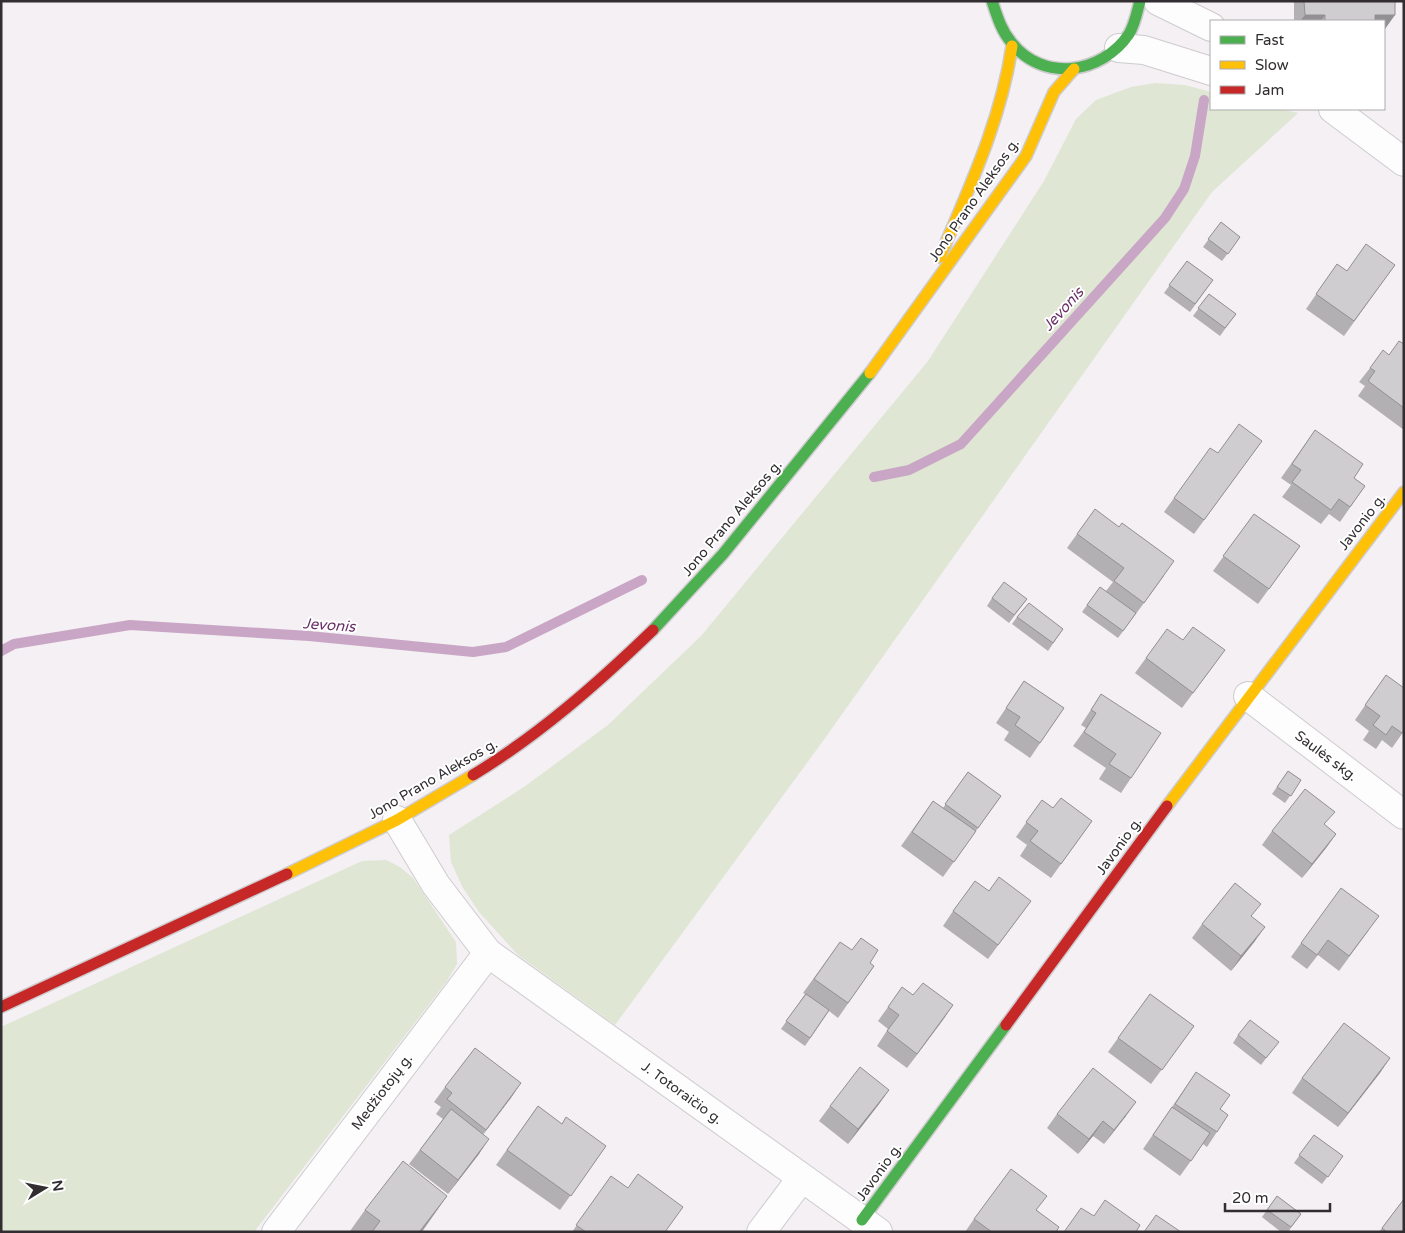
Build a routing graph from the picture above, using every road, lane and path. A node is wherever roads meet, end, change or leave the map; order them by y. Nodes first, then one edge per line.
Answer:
1 (992, 1) edge
2 (1140, 1) edge
3 (1158, 1) edge
4 (1210, 26) edge
5 (1012, 46) junction
6 (1118, 48) junction
7 (1074, 69) junction
8 (1210, 71) edge
9 (1334, 110) edge
10 (1404, 162) edge
11 (925, 296) junction
12 (1404, 492) edge
13 (1248, 696) junction
14 (1404, 815) edge
15 (396, 820) junction
16 (488, 953) junction
17 (1, 1006) edge
18 (801, 1179) junction
19 (870, 1226) edge
20 (276, 1232) edge
21 (761, 1232) edge

1 - 5 street
2 - 6 street
3 - 4 street
5 - 7 street
5 - 11 street, Jono Prano Aleksos g.
6 - 7 street
6 - 8 street
7 - 11 street, Jono Prano Aleksos g.
9 - 10 street
11 - 15 street, Jono Prano Aleksos g.
12 - 13 street, Javonio g.
13 - 14 street, Saulės skg.
13 - 19 street, Javonio g.
15 - 16 street, J. Totoraičio g.
15 - 17 street, Jono Prano Aleksos g.
16 - 18 street, J. Totoraičio g.
16 - 20 street, Medžiotojų g.
18 - 19 street, J. Totoraičio g.
18 - 21 street

